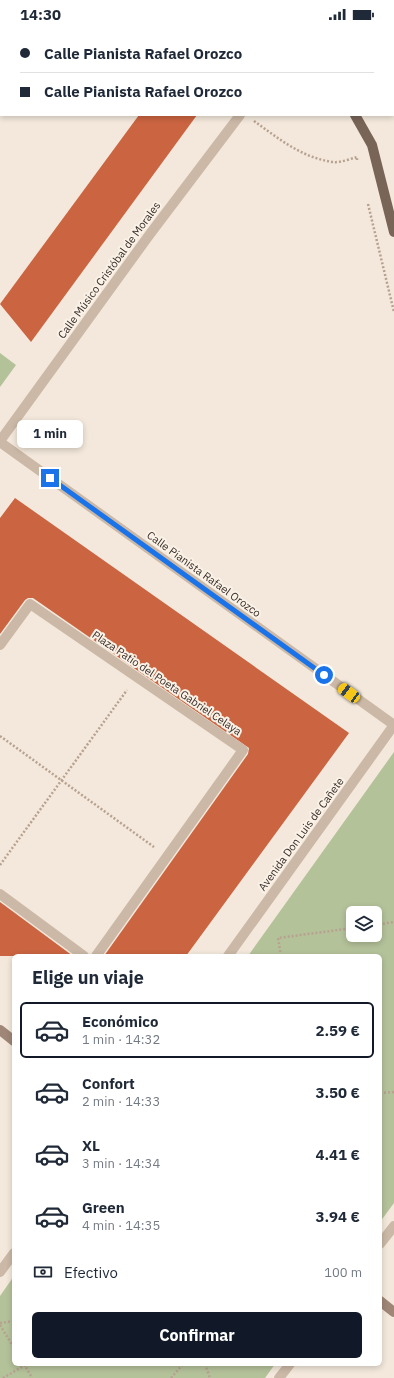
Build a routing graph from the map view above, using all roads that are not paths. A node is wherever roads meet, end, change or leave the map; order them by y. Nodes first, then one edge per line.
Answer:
1 (239, 116) edge
2 (356, 116) edge
3 (394, 232) edge
4 (0, 442) edge
5 (0, 645) edge
6 (394, 725) edge
7 (0, 894) edge
8 (81, 954) edge
9 (97, 954) edge
10 (229, 954) edge
11 (0, 1030) edge
12 (12, 1039) edge
13 (394, 1226) edge
14 (382, 1241) edge
15 (12, 1256) edge
16 (0, 1272) edge
17 (382, 1303) edge
18 (394, 1312) edge
19 (288, 1366) edge
20 (279, 1378) edge

1 - 4 street, Calle Músico Cristóbal de Morales
2 - 3 main road
4 - 6 street, Calle Pianista Rafael Orozco
5 - 9 street, Plaza Patio del Poeta Gabriel Celaya
6 - 10 street, Avenida Don Luis de Cañete
7 - 8 street
11 - 12 main road
13 - 14 street
15 - 16 street
17 - 18 main road
19 - 20 street

